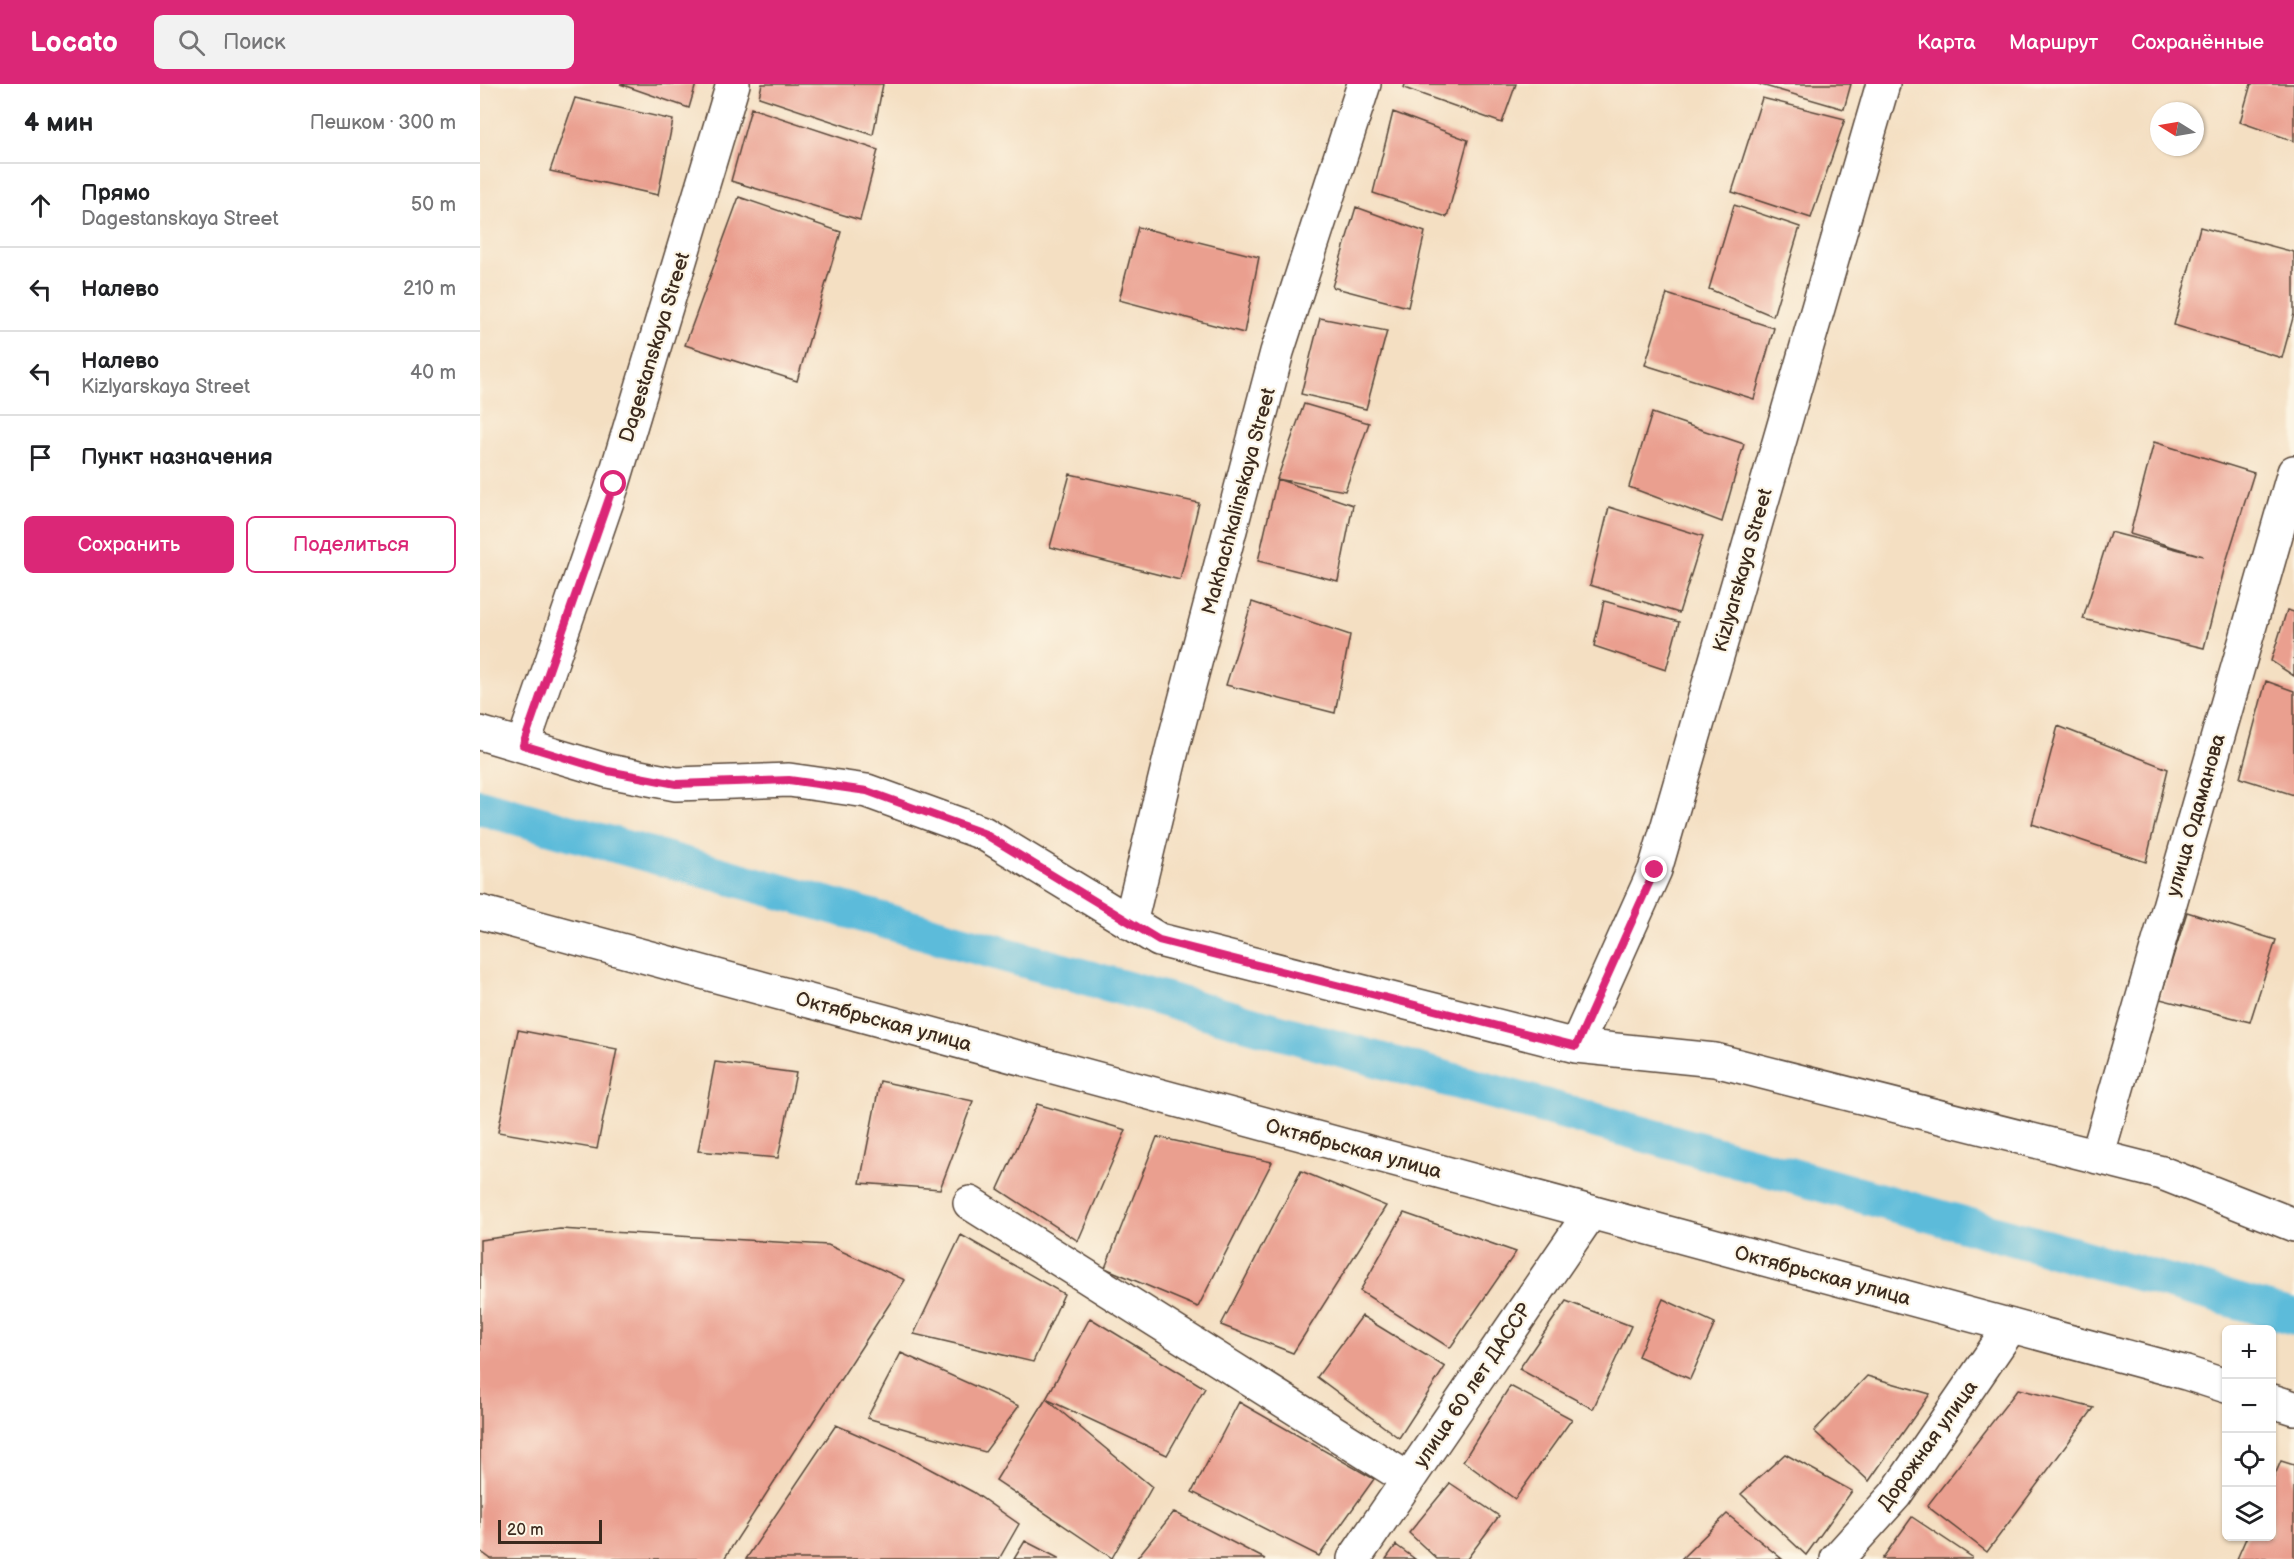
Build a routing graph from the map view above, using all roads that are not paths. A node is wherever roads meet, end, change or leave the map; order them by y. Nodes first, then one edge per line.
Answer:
1 (733, 84) edge
2 (1364, 84) edge
3 (1882, 84) edge
4 (2294, 472) edge
5 (480, 733) edge
6 (523, 745) junction
7 (480, 912) edge
8 (1130, 923) junction
9 (1576, 1046) junction
10 (2097, 1157) junction
11 (970, 1203) dead end
12 (1591, 1212) junction
13 (2294, 1225) edge
14 (2011, 1326) junction
15 (2222, 1385) edge
16 (2276, 1403) edge
17 (2294, 1408) edge
18 (1408, 1479) junction
19 (1354, 1559) edge
20 (1837, 1559) edge

1 - 6 street, Dagestanskaya Street
2 - 8 street, Makhachkalinskaya Street
3 - 9 street, Kizlyarskaya Street
4 - 10 street, улица Одаманова
5 - 6 street
6 - 8 street
7 - 12 street, Октябрьская улица
8 - 9 street
9 - 10 street
10 - 13 street
11 - 18 street
12 - 14 street, Октябрьская улица
12 - 18 street, улица 60 лет ДАССР
14 - 15 street, Октябрьская улица
14 - 20 street, Дорожная улица
16 - 17 street
18 - 19 street, улица 60 лет ДАССР

